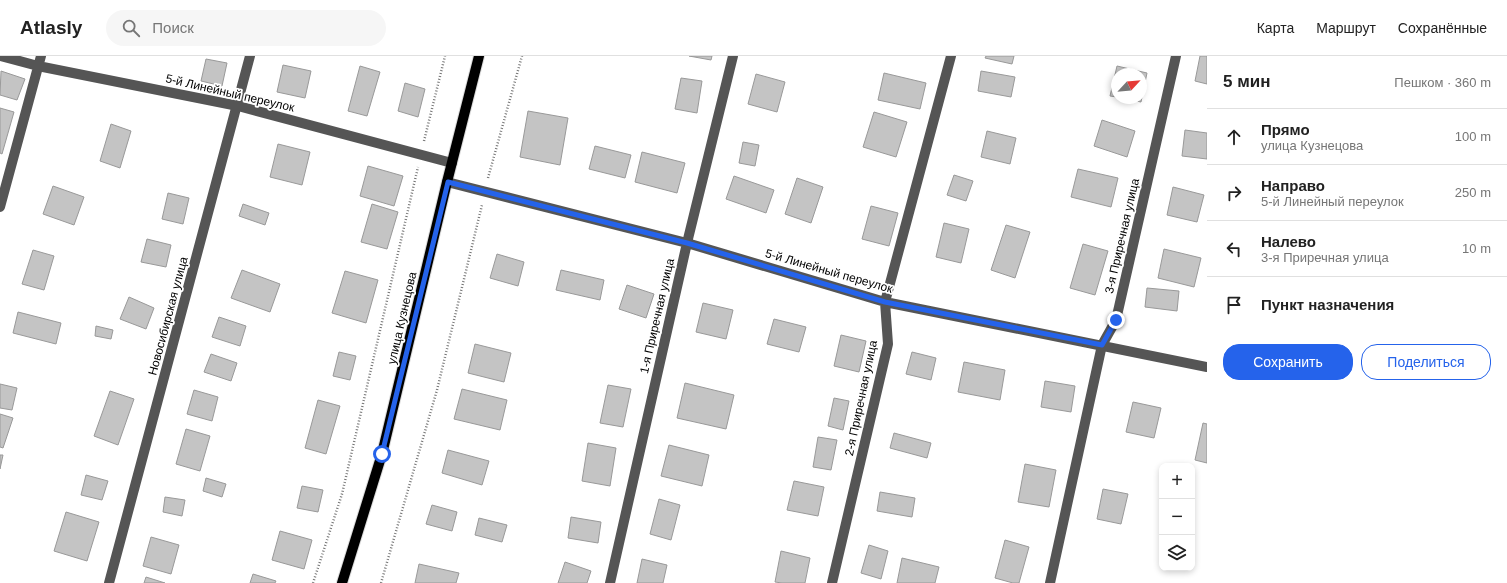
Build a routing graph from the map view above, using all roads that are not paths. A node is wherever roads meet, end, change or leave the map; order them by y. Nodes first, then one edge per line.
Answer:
1 (1, 56) edge
2 (250, 56) edge
3 (479, 56) edge
4 (733, 56) edge
5 (951, 56) edge
6 (1176, 56) edge
7 (40, 61) edge
8 (238, 106) junction
9 (452, 163) junction
10 (448, 182) junction
11 (0, 207) edge
12 (687, 243) junction
13 (885, 302) junction
14 (1102, 345) junction
15 (1207, 367) edge
16 (109, 583) edge
17 (342, 583) edge
18 (610, 583) edge
19 (832, 583) edge
20 (1050, 583) edge

1 - 7 street, 5-й Линейный переулок
2 - 8 street, Новосибирская улица
3 - 9 main road, улица Кузнецова
4 - 12 street, 1-я Приречная улица
5 - 13 street, 2-я Приречная улица
6 - 14 street, 3-я Приречная улица
7 - 8 street, 5-й Линейный переулок
7 - 11 street
8 - 9 street, 5-й Линейный переулок
8 - 16 street, Новосибирская улица
9 - 10 main road, улица Кузнецова
10 - 12 street, 5-й Линейный переулок
10 - 17 main road, улица Кузнецова
12 - 13 street, 5-й Линейный переулок
12 - 18 street, 1-я Приречная улица
13 - 14 street, 5-й Линейный переулок
13 - 19 street, 2-я Приречная улица
14 - 15 street, 5-й Линейный переулок
14 - 20 street, 3-я Приречная улица

